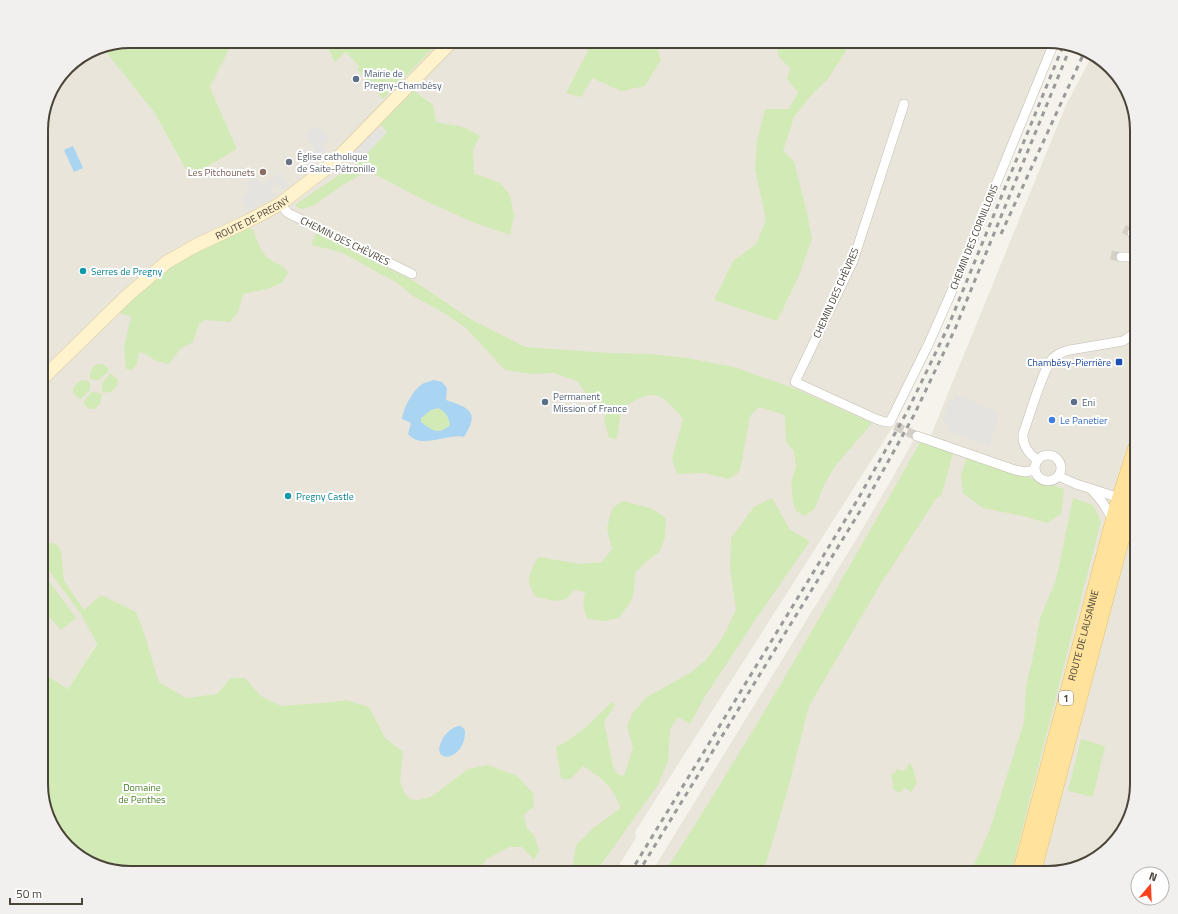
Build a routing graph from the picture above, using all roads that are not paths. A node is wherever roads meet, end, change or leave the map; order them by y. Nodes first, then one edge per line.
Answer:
1 (445, 48) edge
2 (1052, 48) edge
3 (904, 104) dead end
4 (280, 204) junction
5 (1120, 257) tunnel mouth
6 (1130, 257) edge
7 (412, 274) dead end
8 (1130, 337) edge
9 (48, 373) edge
10 (892, 424) joint
11 (917, 436) tunnel mouth
12 (1037, 460) junction
13 (1035, 470) junction
14 (1058, 476) junction
15 (1130, 480) edge
16 (1092, 490) junction
17 (1130, 493) edge
18 (1126, 500) junction
19 (1113, 524) junction
20 (1022, 866) edge
21 (1035, 866) edge

1 - 4 street, ROUTE DE PREGNY
2 - 10 street, CHEMIN DES CORNILLONS
3 - 10 street, CHEMIN DES CHÈVRES
4 - 7 street, CHEMIN DES CHÈVRES
4 - 9 street, ROUTE DE PREGNY
5 - 6 street
8 - 12 street
11 - 13 street
12 - 13 street
12 - 14 street
13 - 14 street
14 - 16 street
15 - 18 main road, ROUTE DE LAUSANNE / 1
16 - 18 street
16 - 19 street
17 - 18 main road, ROUTE DE LAUSANNE / 1
18 - 19 main road, ROUTE DE LAUSANNE / 1
18 - 21 main road, ROUTE DE LAUSANNE / 1
19 - 20 main road, ROUTE DE LAUSANNE / 1

